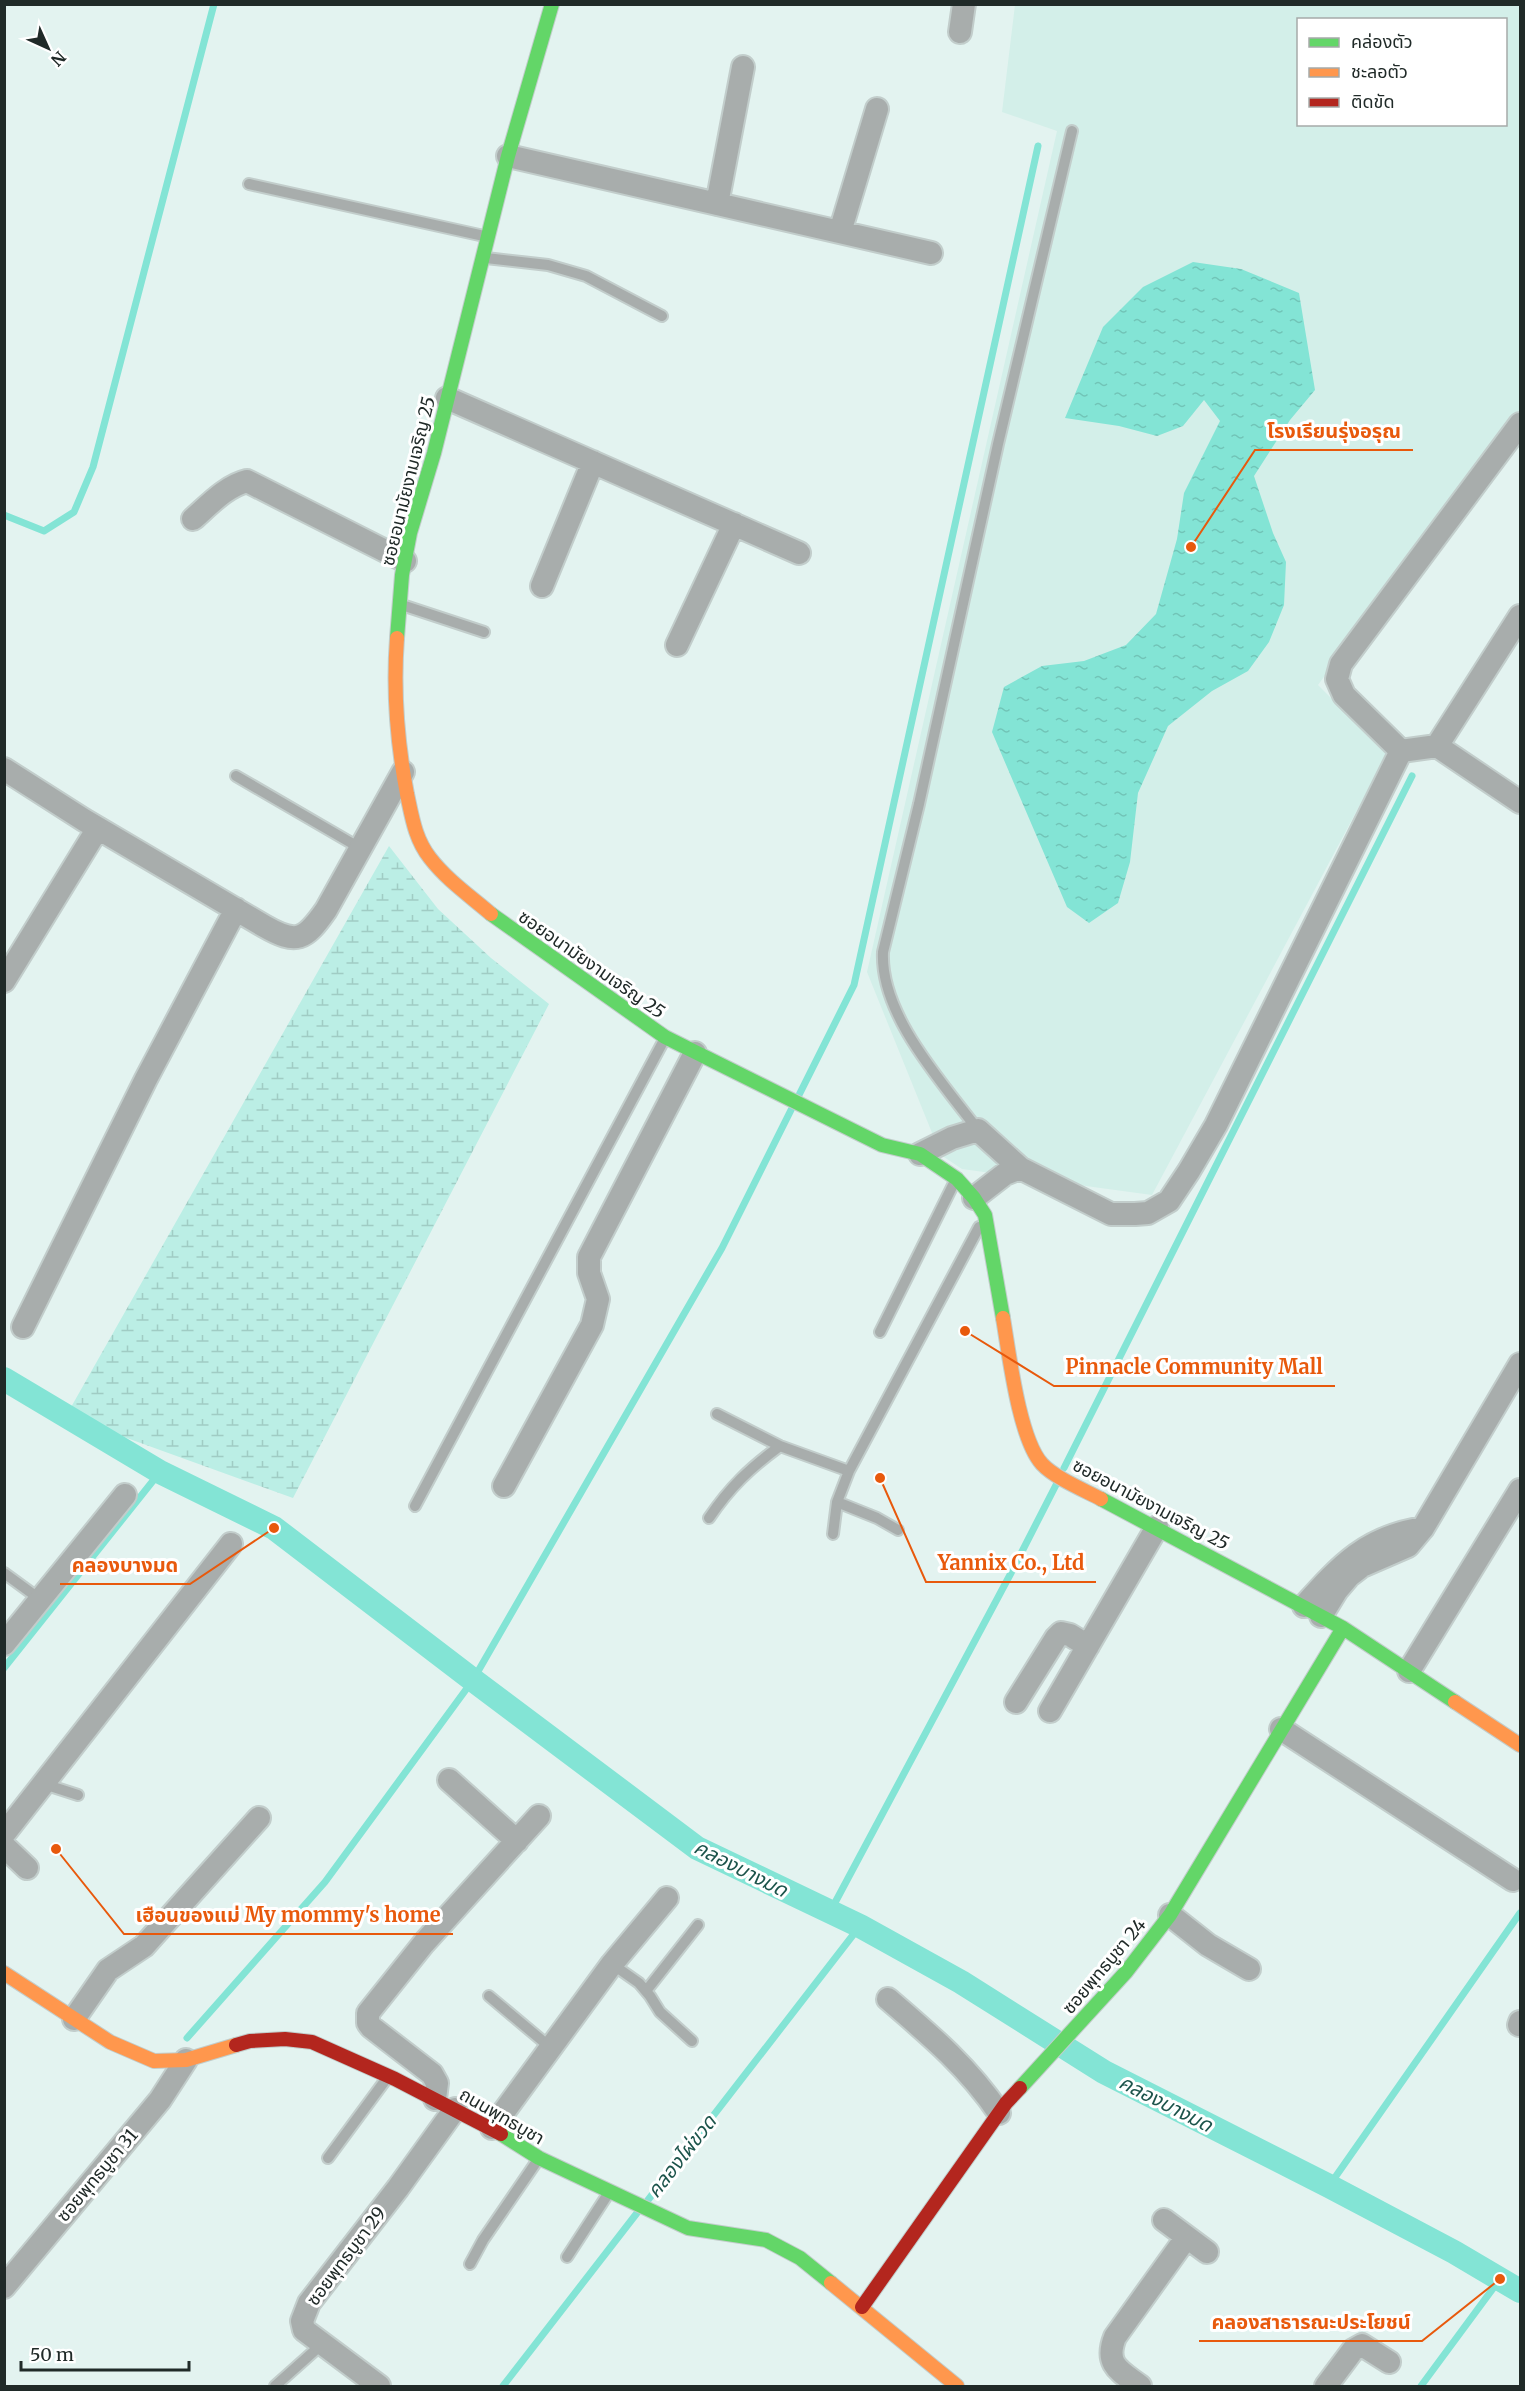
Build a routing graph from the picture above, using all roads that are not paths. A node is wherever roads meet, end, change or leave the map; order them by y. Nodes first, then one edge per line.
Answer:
1 (552, 4) edge
2 (964, 4) edge
3 (960, 32) dead end
4 (743, 68) dead end
5 (877, 109) dead end
6 (1072, 131) dead end
7 (508, 156) junction
8 (249, 184) dead end
9 (717, 204) junction
10 (840, 232) junction
11 (488, 237) junction
12 (931, 253) dead end
13 (482, 257) junction
14 (662, 316) dead end
15 (447, 398) junction
16 (1521, 424) edge
17 (593, 462) junction
18 (193, 519) dead end
19 (734, 524) junction
20 (799, 553) dead end
21 (405, 561) junction
22 (542, 586) dead end
23 (400, 604) junction
24 (1521, 616) edge
25 (484, 632) dead end
26 (677, 645) dead end
27 (1437, 746) junction
28 (1401, 751) junction
29 (4, 769) edge
30 (403, 772) junction
31 (236, 776) dead end
32 (1520, 799) edge
33 (98, 828) junction
34 (360, 848) junction
35 (236, 909) junction
36 (4, 981) edge
37 (665, 1037) junction
38 (694, 1053) junction
39 (978, 1130) junction
40 (920, 1154) junction
41 (1020, 1168) junction
42 (957, 1179) junction
43 (980, 1207) junction
44 (23, 1327) dead end
45 (880, 1332) dead end
46 (1521, 1364) edge
47 (717, 1413) dead end
48 (780, 1446) junction
49 (849, 1472) junction
50 (504, 1486) dead end
51 (1521, 1490) edge
52 (125, 1495) dead end
53 (837, 1502) junction
54 (415, 1506) dead end
55 (709, 1518) dead end
56 (1157, 1527) junction
57 (898, 1530) dead end
58 (833, 1534) dead end
59 (231, 1544) dead end
60 (4, 1573) edge
61 (41, 1600) junction
62 (1313, 1611) junction
63 (1343, 1628) junction
64 (4, 1644) edge
65 (1088, 1646) junction
66 (1409, 1671) junction
67 (1016, 1702) dead end
68 (1050, 1711) dead end
69 (1281, 1729) junction
70 (1521, 1745) edge
71 (449, 1780) dead end
72 (44, 1784) junction
73 (78, 1795) dead end
74 (538, 1816) dead end
75 (259, 1818) dead end
76 (4, 1834) edge
77 (517, 1841) junction
78 (4, 1846) edge
79 (27, 1868) dead end
80 (1513, 1880) dead end
81 (667, 1898) dead end
82 (1170, 1915) junction
83 (698, 1924) dead end
84 (612, 1964) junction
85 (1249, 1969) dead end
86 (4, 1973) edge
87 (646, 1991) junction
88 (489, 1996) dead end
89 (888, 1999) dead end
90 (74, 2019) junction
91 (692, 2041) dead end
92 (551, 2048) junction
93 (186, 2060) junction
94 (389, 2076) junction
95 (445, 2104) junction
96 (1003, 2108) junction
97 (492, 2128) junction
98 (328, 2158) dead end
99 (539, 2158) junction
100 (610, 2192) junction
101 (1164, 2220) dead end
102 (1186, 2238) junction
103 (1207, 2252) dead end
104 (567, 2257) dead end
105 (470, 2264) dead end
106 (4, 2287) edge
107 (862, 2307) junction
108 (321, 2345) junction
109 (1389, 2362) dead end
110 (275, 2386) edge
111 (378, 2386) edge
112 (957, 2386) edge
113 (1140, 2386) edge
114 (1326, 2386) edge

1 - 7 street, ซอยอนามัยงามเจริญ 25
2 - 3 street
4 - 9 street
5 - 10 street
6 - 39 lane
7 - 9 street
7 - 11 street, ซอยอนามัยงามเจริญ 25
8 - 11 lane
9 - 10 street
10 - 12 street
11 - 13 street, ซอยอนามัยงามเจริญ 25
13 - 14 lane
13 - 15 street, ซอยอนามัยงามเจริญ 25
15 - 17 street
15 - 21 street, ซอยอนามัยงามเจริญ 25
16 - 28 street
17 - 19 street
17 - 22 street
18 - 21 street
19 - 20 street
19 - 26 street
21 - 23 street, ซอยอนามัยงามเจริญ 25
23 - 25 lane
23 - 30 street, ซอยอนามัยงามเจริญ 25
24 - 27 street
27 - 28 street
27 - 32 street
28 - 41 street
29 - 33 street
30 - 34 street
30 - 37 street, ซอยอนามัยงามเจริญ 25
31 - 34 lane
33 - 35 street
33 - 36 street
34 - 35 street
35 - 44 street
37 - 38 street, ซอยอนามัยงามเจริญ 25
37 - 54 lane
38 - 40 street, ซอยอนามัยงามเจริญ 25
38 - 50 street
39 - 40 street
39 - 41 street
40 - 42 street, ซอยอนามัยงามเจริญ 25
41 - 43 street
42 - 43 street, ซอยอนามัยงามเจริญ 25
42 - 45 lane
43 - 49 lane
43 - 56 street, ซอยอนามัยงามเจริญ 25
46 - 62 street
47 - 48 lane
48 - 49 lane
48 - 55 lane
49 - 53 lane
51 - 66 street
52 - 61 street
53 - 57 lane
53 - 58 lane
56 - 62 street, ซอยอนามัยงามเจริญ 25
56 - 65 street
59 - 72 street
60 - 61 lane
61 - 64 street
62 - 63 street, ซอยอนามัยงามเจริญ 25
63 - 66 street, ซอยอนามัยงามเจริญ 25
63 - 69 street, ซอยพุทธบูชา 24
65 - 67 street
65 - 68 street
66 - 70 street, ซอยอนามัยงามเจริญ 25
69 - 80 street
69 - 82 street, ซอยพุทธบูชา 24
71 - 77 street
72 - 73 lane
72 - 76 street
74 - 77 street
75 - 90 street
77 - 95 street
78 - 79 street
81 - 84 street
82 - 85 street
82 - 96 street, ซอยพุทธบูชา 24
83 - 87 lane
84 - 87 lane
84 - 92 street
86 - 90 street, ถนนพุทธบูชา
87 - 91 lane
88 - 92 lane
89 - 96 street
90 - 93 street, ถนนพุทธบูชา
92 - 97 street
93 - 94 street, ถนนพุทธบูชา
93 - 106 street, ซอยพุทธบูชา 31
94 - 95 street, ถนนพุทธบูชา
94 - 98 lane
95 - 97 street, ถนนพุทธบูชา
95 - 108 street, ซอยพุทธบูชา 29
96 - 107 street, ซอยพุทธบูชา 24
97 - 99 street, ถนนพุทธบูชา
99 - 100 street, ถนนพุทธบูชา
99 - 105 lane
100 - 104 lane
100 - 107 street, ถนนพุทธบูชา
101 - 102 street
102 - 103 street
102 - 113 street
107 - 112 street, ถนนพุทธบูชา
108 - 110 lane
108 - 111 street, ซอยพุทธบูชา 29
109 - 114 street

